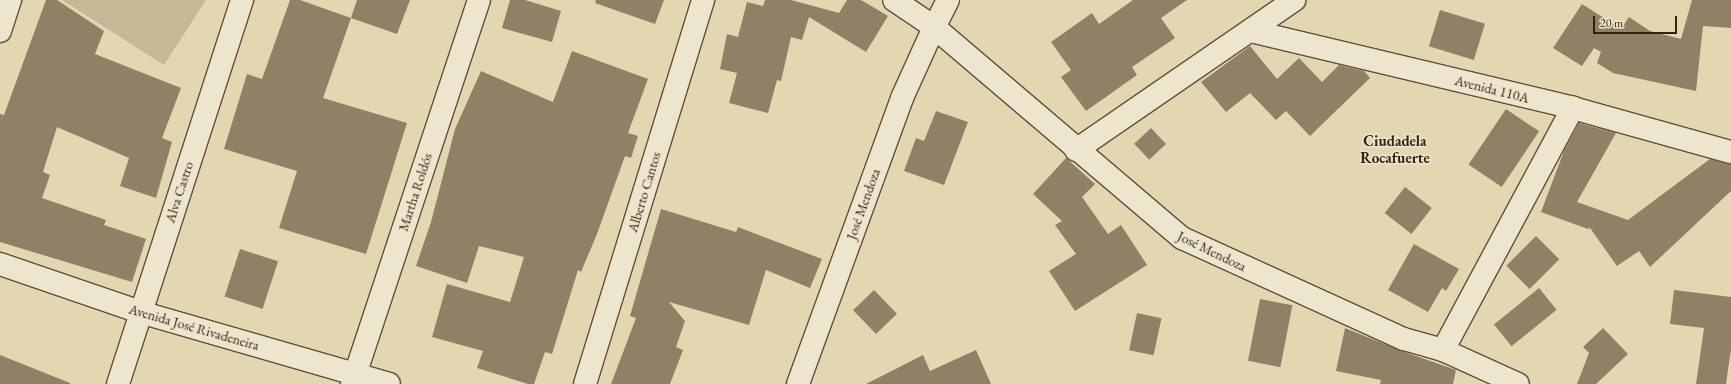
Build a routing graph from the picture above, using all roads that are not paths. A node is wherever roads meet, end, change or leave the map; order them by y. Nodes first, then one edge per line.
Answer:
1 (10, 0) edge
2 (242, 0) edge
3 (479, 0) edge
4 (703, 0) edge
5 (894, 0) edge
6 (948, 0) edge
7 (1294, 0) edge
8 (934, 27) junction
9 (0, 31) edge
10 (1251, 31) junction
11 (1572, 108) junction
12 (1076, 150) junction
13 (1731, 152) edge
14 (0, 264) edge
15 (140, 312) junction
16 (1444, 350) junction
17 (353, 378) edge
18 (118, 384) edge
19 (389, 384) edge
20 (585, 384) edge
21 (798, 384) edge
22 (1518, 384) edge

1 - 9 street
2 - 15 street, Alva Castro
3 - 17 street, Martha Roldós
4 - 20 street, Alberto Cantos
5 - 8 street
6 - 8 street, José Mendoza
7 - 10 street
8 - 12 street, José Mendoza
8 - 21 street, José Mendoza
10 - 11 street, Avenida 110A
10 - 12 street
11 - 13 street, Avenida 110A
11 - 16 street
12 - 16 street, José Mendoza
14 - 15 street, Avenida José Rivadeneira
15 - 17 street, Avenida José Rivadeneira
15 - 18 street, Alva Castro
16 - 22 street, José Mendoza
17 - 19 street, Avenida José Rivadeneira

